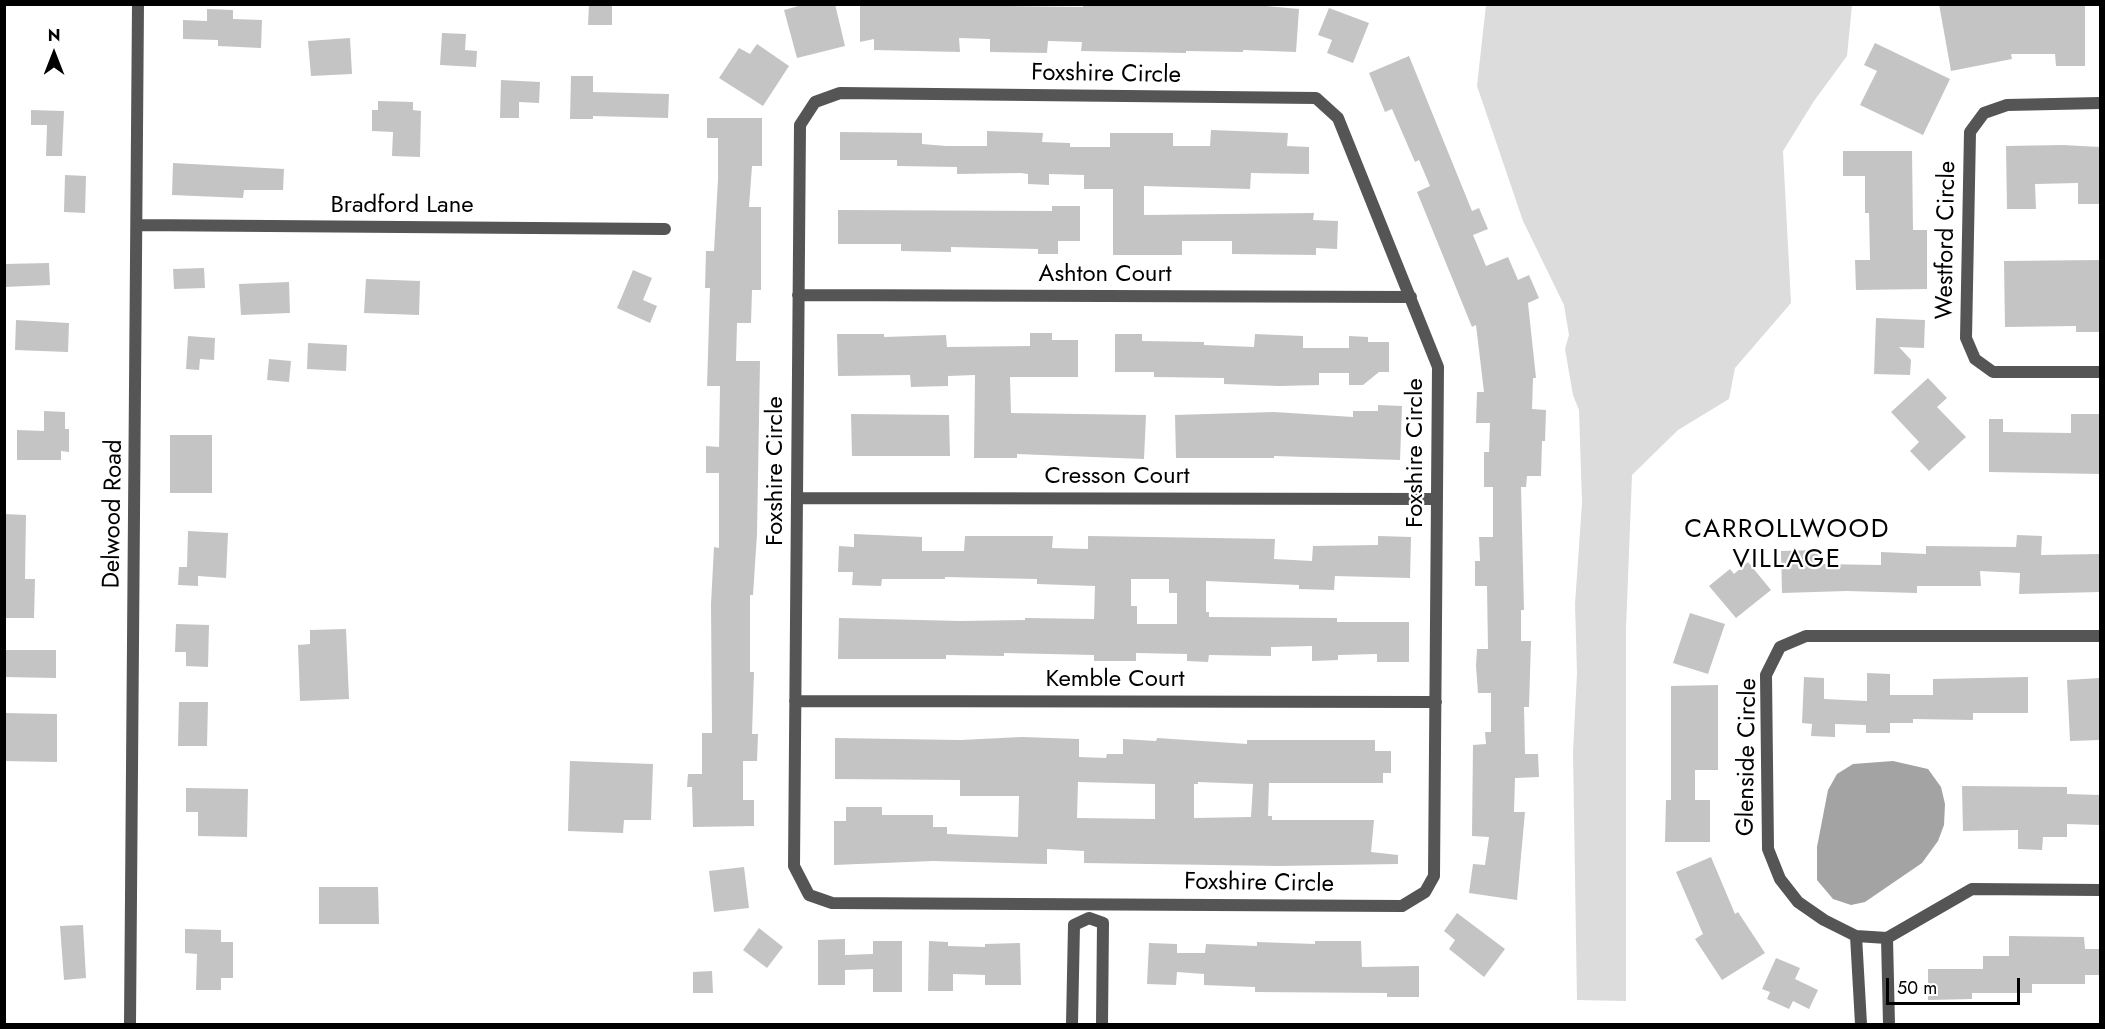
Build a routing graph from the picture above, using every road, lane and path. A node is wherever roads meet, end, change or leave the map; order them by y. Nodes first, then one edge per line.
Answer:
1 (138, 4) edge
2 (2100, 103) edge
3 (137, 225) junction
4 (665, 229) dead end
5 (798, 294) junction
6 (1411, 297) junction
7 (2100, 372) edge
8 (796, 498) junction
9 (1437, 499) junction
10 (2100, 636) edge
11 (795, 701) junction
12 (1436, 702) junction
13 (2100, 890) edge
14 (1090, 903) junction
15 (1089, 918) junction
16 (1856, 936) junction
17 (1887, 939) junction
18 (130, 1024) edge
19 (1072, 1024) edge
20 (1102, 1024) edge
21 (1861, 1024) edge
22 (1889, 1024) edge

1 - 3 street, Delwood Road
2 - 7 street, Westford Circle
3 - 4 street, Bradford Lane
3 - 18 street, Delwood Road
5 - 6 street, Ashton Court
5 - 6 street, Foxshire Circle
5 - 8 street, Foxshire Circle
6 - 9 street, Foxshire Circle
8 - 9 street, Cresson Court
8 - 11 street, Foxshire Circle
9 - 12 street, Foxshire Circle
10 - 16 street, Glenside Circle
11 - 12 street, Kemble Court
11 - 14 street, Foxshire Circle
12 - 14 street, Foxshire Circle
13 - 17 street
14 - 15 street
15 - 19 street
15 - 20 street
16 - 17 street, Glenside Circle
16 - 21 street
17 - 22 street

